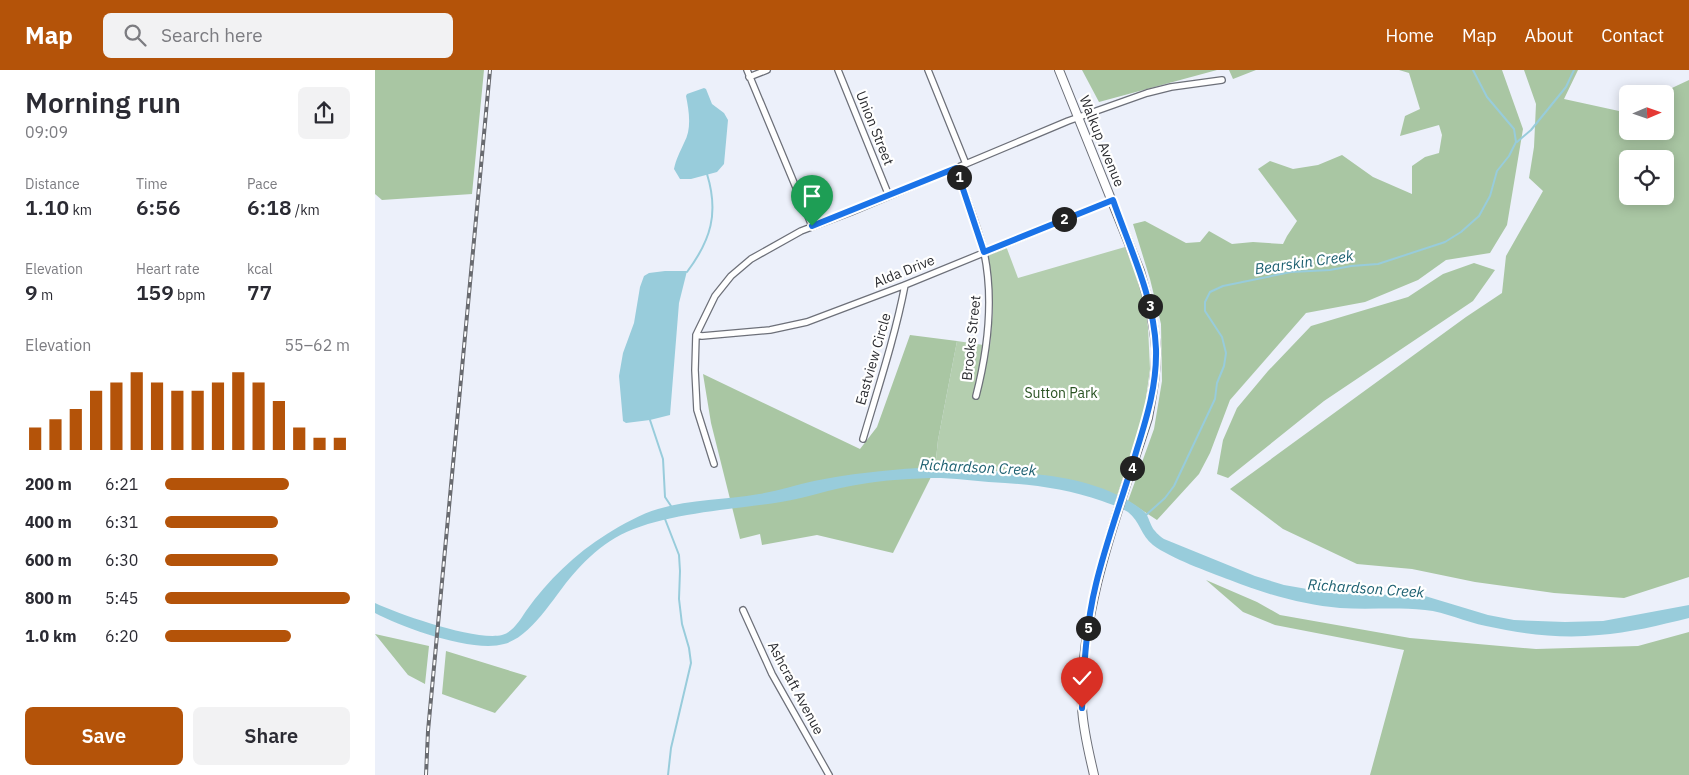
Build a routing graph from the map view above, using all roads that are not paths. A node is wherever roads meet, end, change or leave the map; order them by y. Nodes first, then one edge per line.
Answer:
1 (747, 70) edge
2 (767, 70) edge
3 (838, 70) edge
4 (928, 70) edge
5 (1059, 70) edge
6 (749, 77) junction
7 (1222, 80) dead end
8 (1079, 118) junction
9 (966, 164) junction
10 (956, 168) junction
11 (889, 196) junction
12 (1113, 200) junction
13 (812, 226) junction
14 (984, 252) junction
15 (905, 285) junction
16 (697, 335) junction
17 (976, 396) dead end
18 (863, 439) dead end
19 (714, 464) dead end
20 (743, 610) dead end
21 (829, 775) edge
22 (1094, 775) edge

1 - 6 street
2 - 6 street
3 - 11 street, Union Street
4 - 9 street
5 - 8 street, Walkup Avenue
6 - 13 street
7 - 8 street
8 - 9 street
8 - 12 street, Walkup Avenue
9 - 10 street
10 - 11 street
10 - 14 street, Brooks Street
11 - 13 street
12 - 14 street, Alda Drive
12 - 22 street, Walkup Avenue
13 - 16 street
14 - 15 street, Alda Drive
14 - 17 street, Brooks Street
15 - 16 street, Alda Drive
15 - 18 street, Eastview Circle
16 - 19 street
20 - 21 street, Ashcraft Avenue

